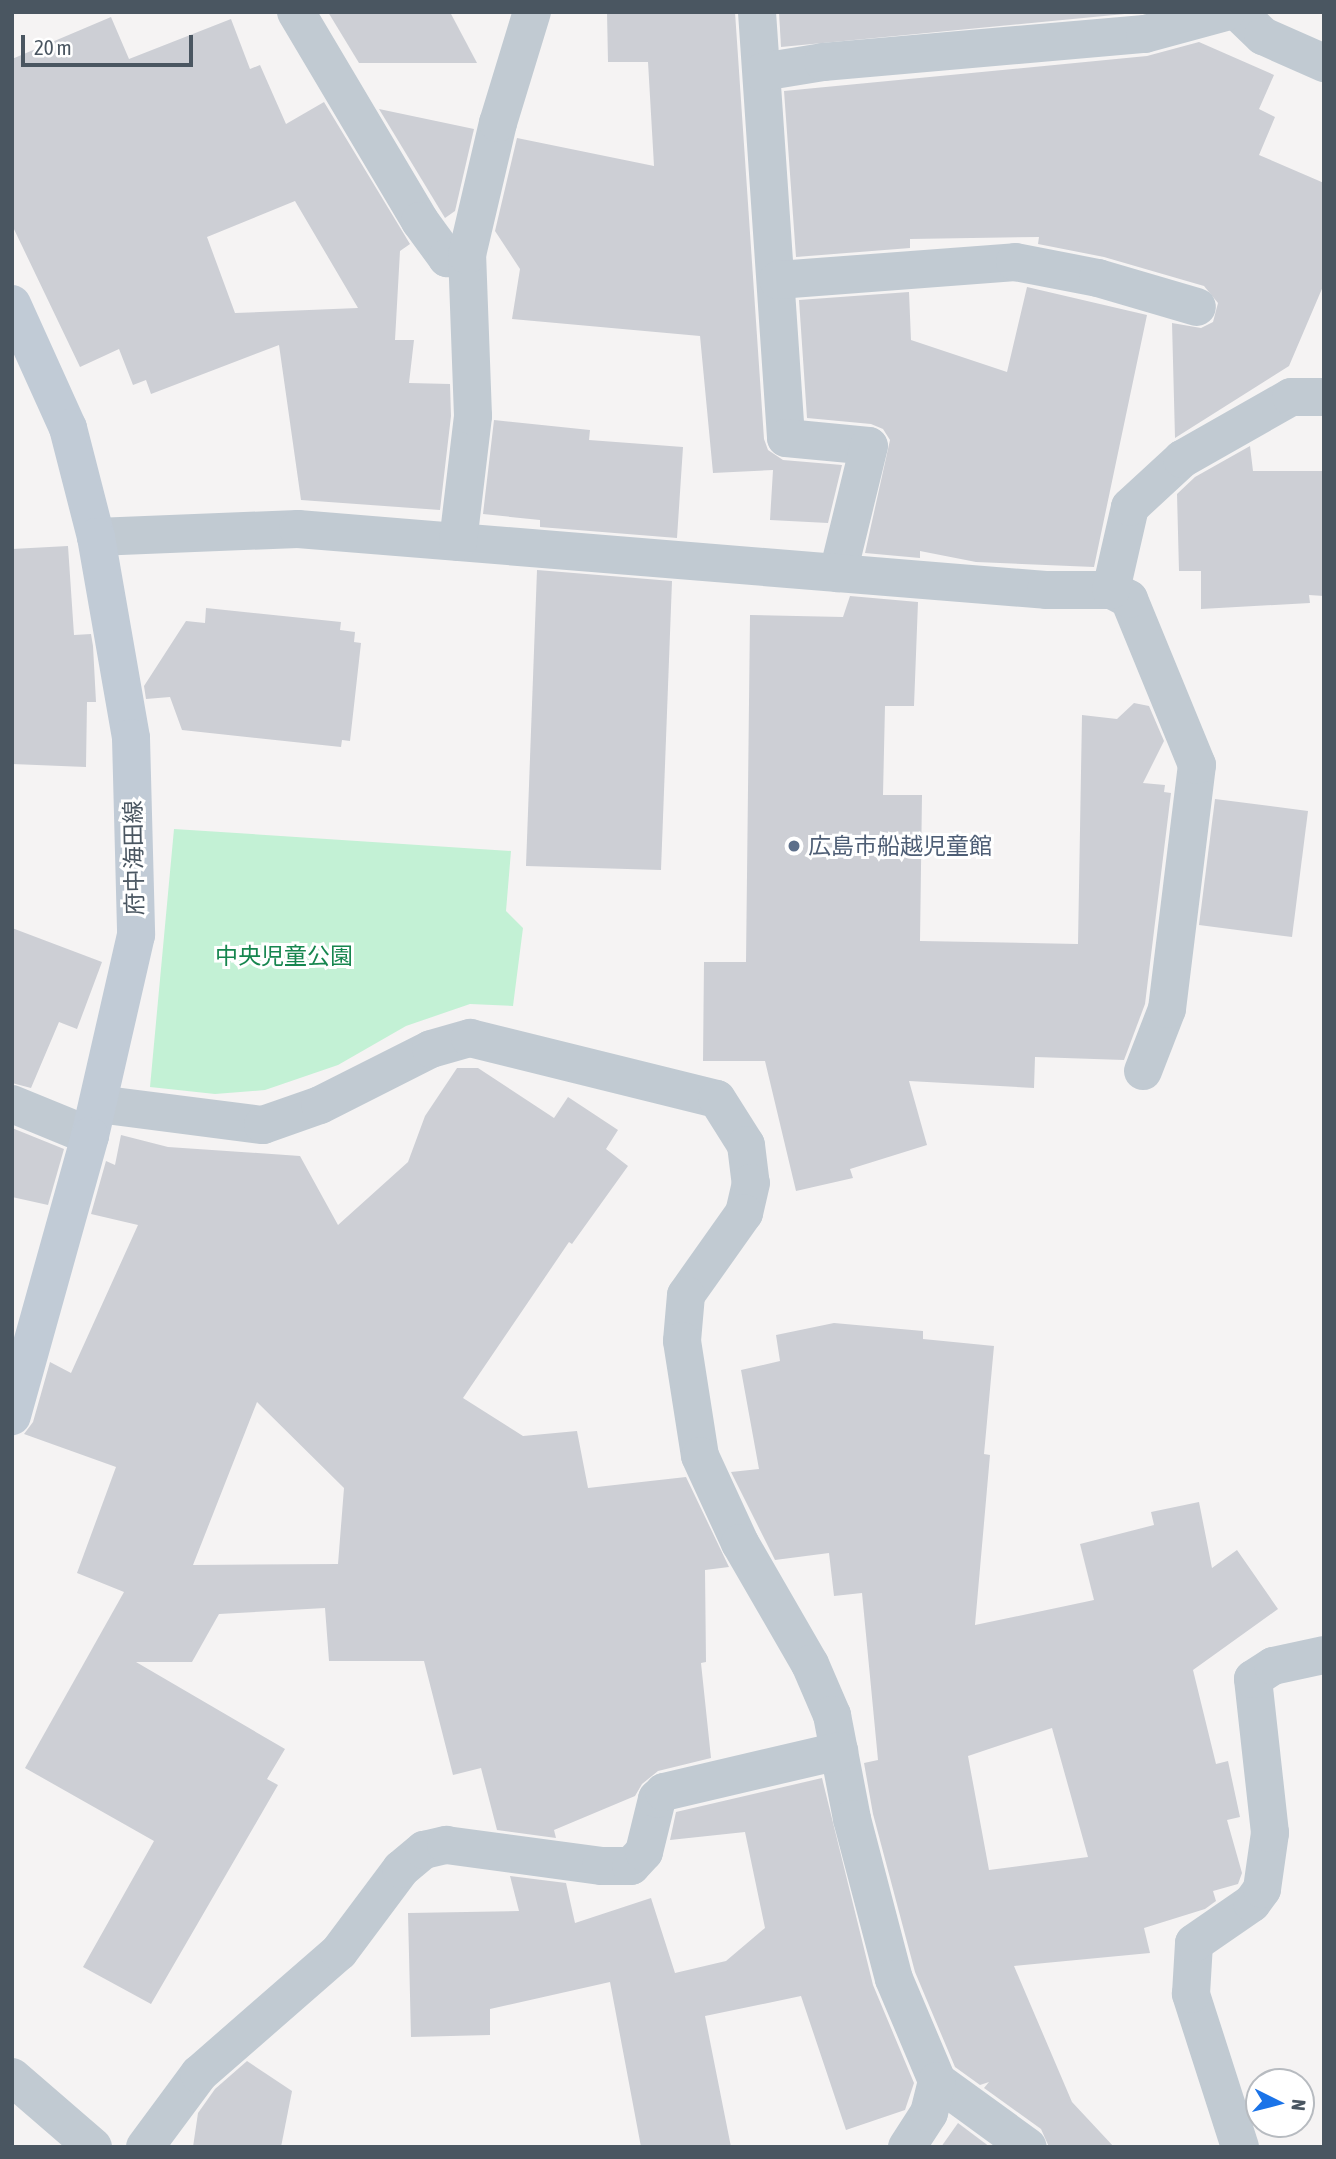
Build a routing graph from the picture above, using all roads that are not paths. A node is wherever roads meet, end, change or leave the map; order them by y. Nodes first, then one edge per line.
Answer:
1 (296, 12) edge
2 (532, 12) edge
3 (757, 12) edge
4 (1226, 12) edge
5 (1238, 12) edge
6 (1324, 63) edge
7 (762, 72) junction
8 (467, 255) junction
9 (778, 279) junction
10 (12, 304) edge
11 (1197, 307) dead end
12 (1324, 397) edge
13 (96, 537) junction
14 (458, 542) junction
15 (838, 573) junction
16 (1111, 590) junction
17 (1143, 1071) dead end
18 (12, 1104) edge
19 (94, 1120) junction
20 (12, 1416) edge
21 (1324, 1655) edge
22 (839, 1751) junction
23 (12, 2077) edge
24 (937, 2081) junction
25 (93, 2147) edge
26 (145, 2147) edge
27 (907, 2147) edge
28 (1028, 2147) edge
29 (1240, 2147) edge

1 - 8 street
2 - 8 street
3 - 7 street
4 - 7 street
5 - 6 street
7 - 9 street
8 - 14 street
9 - 11 street
9 - 15 street
10 - 13 main road, 府中海田線
12 - 16 street
13 - 14 street
13 - 19 main road, 府中海田線
14 - 15 street
15 - 16 street
16 - 17 street
18 - 19 street
19 - 20 main road, 府中海田線
19 - 22 street
21 - 29 street
22 - 24 street
22 - 26 street
23 - 25 street
24 - 27 street
24 - 28 street

